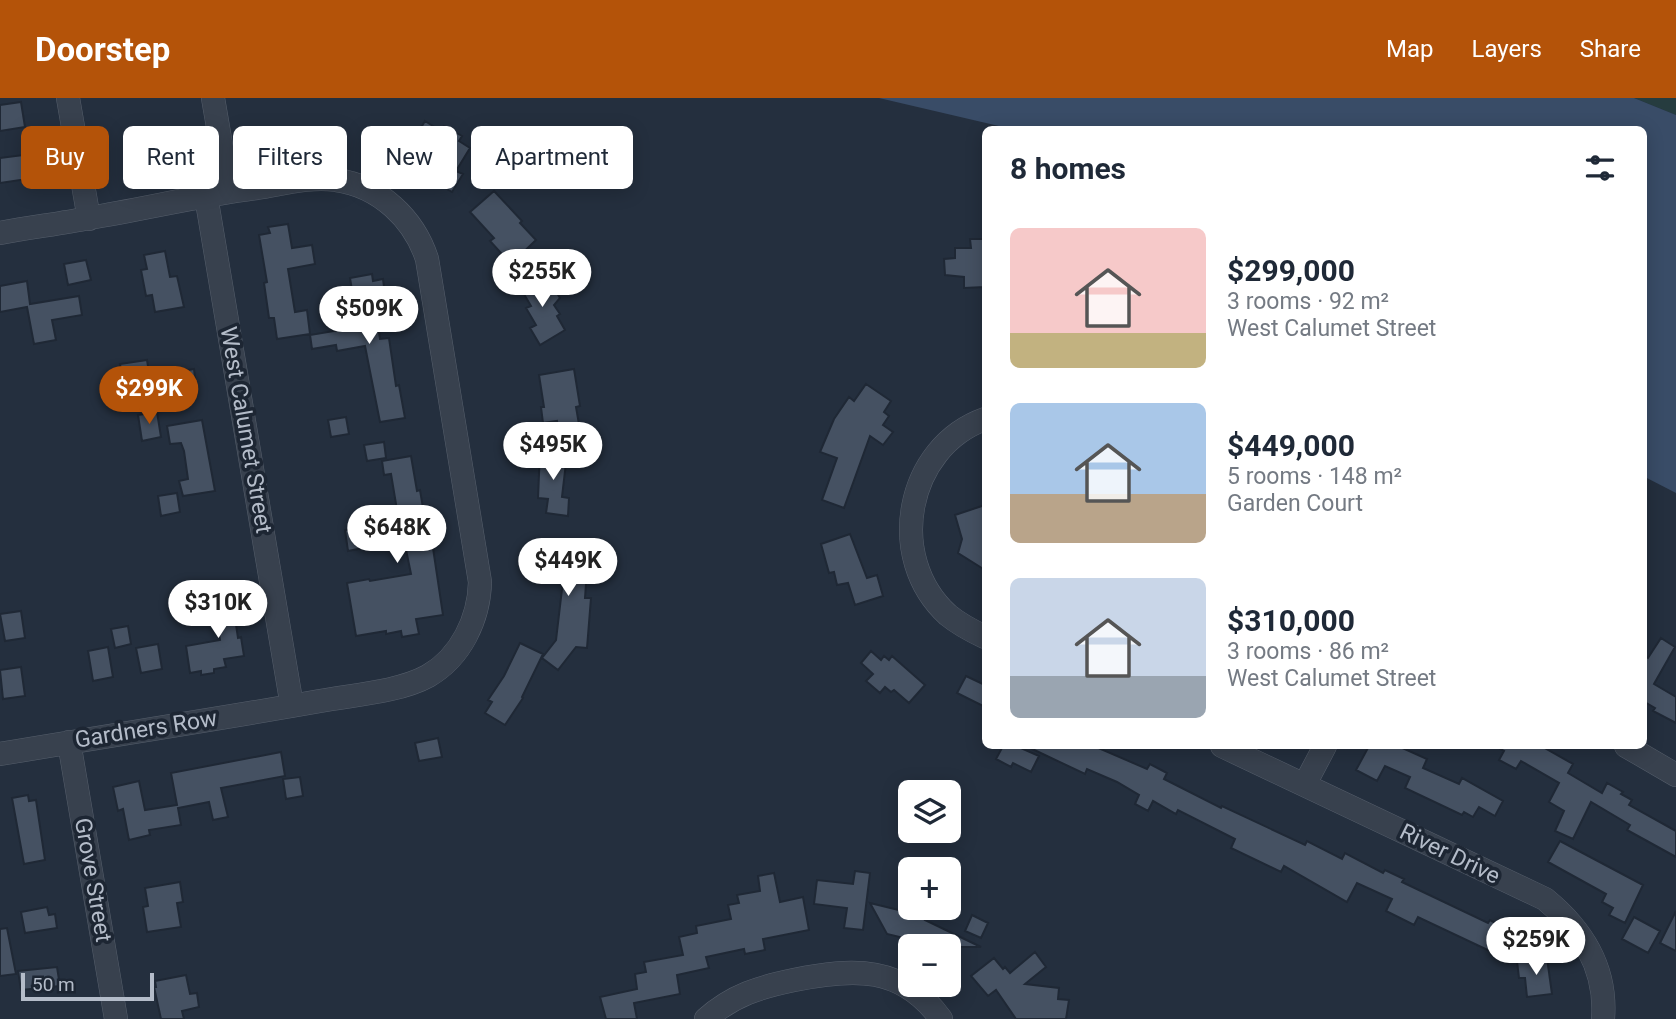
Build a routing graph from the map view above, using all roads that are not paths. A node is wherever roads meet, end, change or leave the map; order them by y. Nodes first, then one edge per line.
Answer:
1 (68, 98) edge
2 (213, 98) edge
3 (229, 191) junction
4 (206, 196) junction
5 (89, 219) junction
6 (0, 233) edge
7 (982, 421) edge
8 (982, 635) edge
9 (292, 706) junction
10 (69, 742) junction
11 (1229, 749) edge
12 (1323, 749) edge
13 (1631, 749) edge
14 (0, 754) edge
15 (1676, 775) edge
16 (1305, 784) junction
17 (116, 1019) edge
18 (706, 1019) edge
19 (942, 1019) edge
20 (1604, 1019) edge

1 - 5 street
2 - 3 street
3 - 4 street, Gardners Row
3 - 9 street, Gardners Row
4 - 5 street
4 - 9 street, West Calumet Street
5 - 6 street
7 - 8 street
9 - 10 street, Gardners Row
10 - 14 street, Gardners Row
10 - 17 street, Grove Street
11 - 16 street, River Drive
12 - 16 street
13 - 15 street
16 - 20 street, River Drive
18 - 19 street

